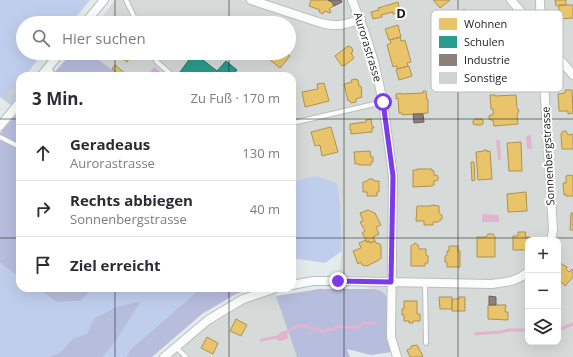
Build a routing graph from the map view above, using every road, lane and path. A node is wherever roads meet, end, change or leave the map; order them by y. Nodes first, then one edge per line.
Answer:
1 (104, 0) edge
2 (126, 0) edge
3 (251, 0) edge
4 (352, 0) edge
5 (511, 0) edge
6 (540, 0) edge
7 (520, 10) edge
8 (540, 10) edge
9 (91, 16) edge
10 (134, 16) edge
11 (361, 19) junction
12 (56, 60) edge
13 (155, 60) edge
14 (563, 63) edge
15 (49, 72) edge
16 (167, 72) edge
17 (573, 75) edge
18 (544, 92) edge
19 (383, 102) junction
20 (16, 107) edge
21 (297, 122) dead end
22 (0, 126) edge
23 (0, 137) edge
24 (16, 145) edge
25 (552, 237) edge
26 (527, 273) edge
27 (391, 282) junction
28 (425, 282) junction
29 (296, 284) edge
30 (264, 292) edge
31 (426, 343) dead end
32 (176, 347) junction
33 (164, 357) edge
34 (186, 357) edge
35 (397, 357) edge

1 - 9 street
2 - 10 lane
3 - 11 street
4 - 11 street, Aurorastrasse
5 - 7 street
6 - 8 street, Sonnenbergstrasse
11 - 19 street, Aurorastrasse
12 - 15 street
13 - 16 lane
14 - 17 street
18 - 25 street, Sonnenbergstrasse
19 - 21 lane
19 - 27 street, Aurorastrasse
20 - 22 street
23 - 24 lane
26 - 28 street
27 - 28 street
27 - 29 street
27 - 35 street, Aurorastrasse
28 - 31 lane
30 - 32 street
32 - 33 street
32 - 34 lane

